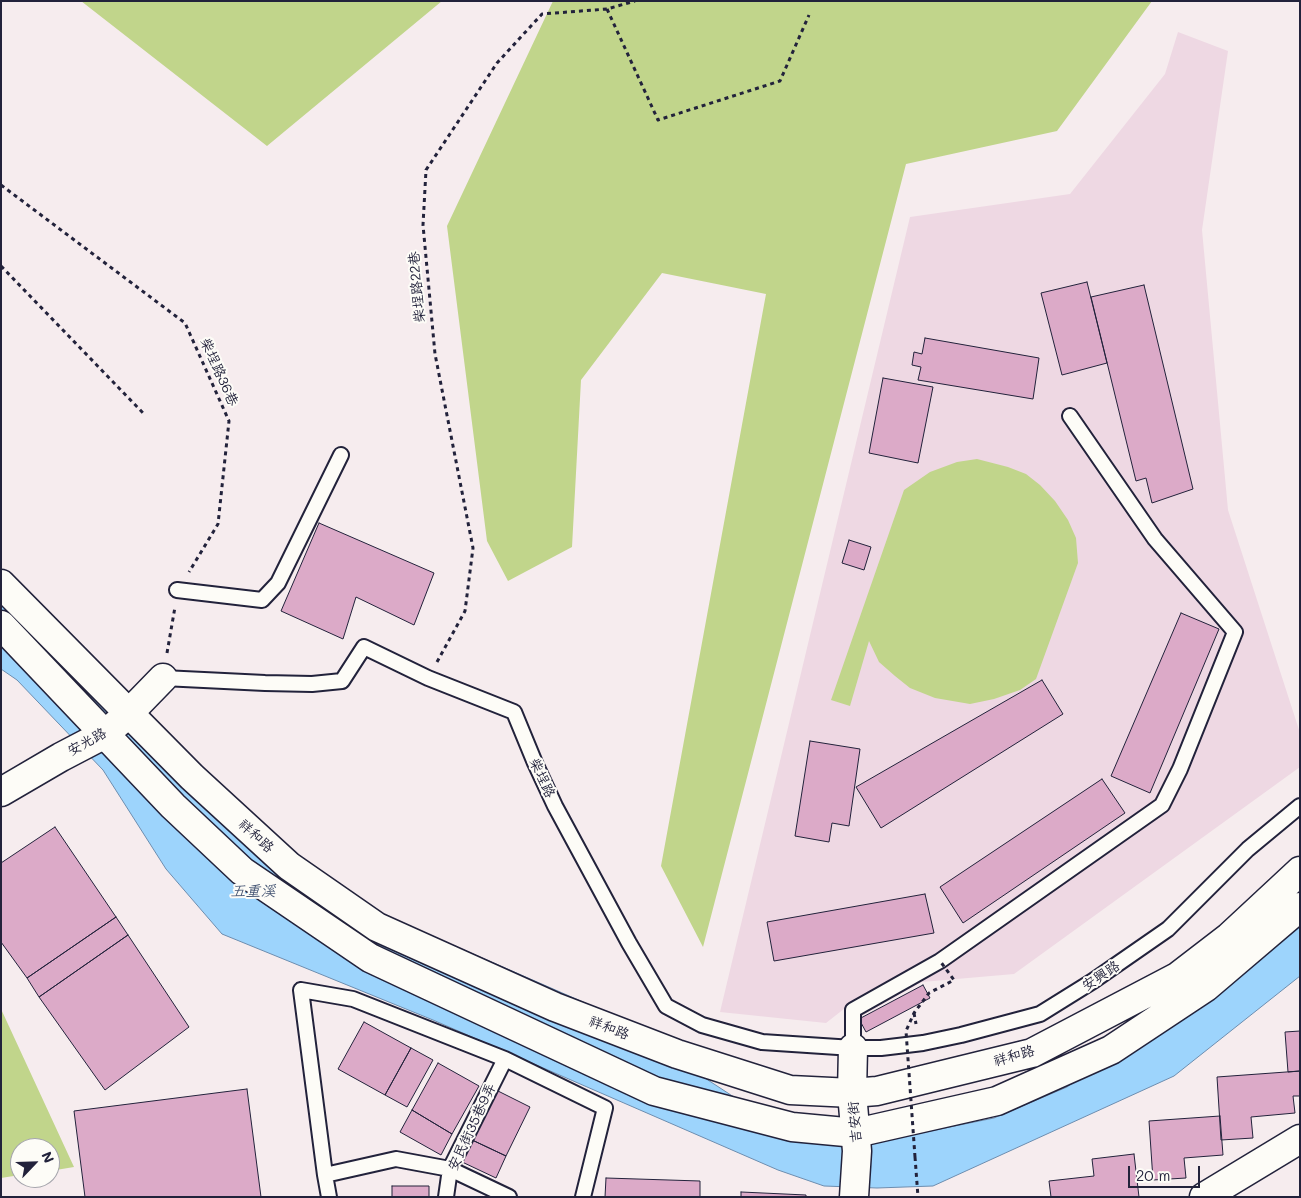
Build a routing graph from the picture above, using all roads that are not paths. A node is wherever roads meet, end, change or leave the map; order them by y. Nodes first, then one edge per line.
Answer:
1 (1070, 416) dead end
2 (341, 455) dead end
3 (1, 584) edge
4 (178, 590) road end
5 (1, 625) edge
6 (163, 678) joint
7 (128, 714) junction
8 (105, 734) junction
9 (1, 792) edge
10 (1300, 806) edge
11 (1300, 871) edge
12 (1300, 908) edge
13 (853, 1048) junction
14 (505, 1059) junction
15 (852, 1093) junction
16 (1300, 1139) edge
17 (856, 1142) junction
18 (450, 1169) junction
19 (325, 1175) junction
20 (329, 1197) edge
21 (446, 1197) edge
22 (509, 1197) edge
23 (583, 1197) edge
24 (854, 1197) edge
25 (1204, 1197) edge

1 - 13 lane
2 - 4 lane
3 - 7 main road, 祥和路
5 - 8 main road
6 - 7 main road, 安光路
6 - 13 lane, 柴埕路
7 - 8 main road, 安光路
7 - 15 main road, 祥和路
8 - 9 main road, 安光路
8 - 17 main road
10 - 13 lane, 安興路
11 - 15 main road, 祥和路
12 - 17 main road
13 - 15 main road, 吉安街
14 - 18 lane, 安民街35巷9弄
14 - 19 lane
14 - 23 lane
15 - 17 main road, 吉安街
16 - 25 main road
17 - 24 main road, 吉安街
18 - 19 lane
18 - 21 lane, 安民街35巷9弄
18 - 22 lane
19 - 20 lane

